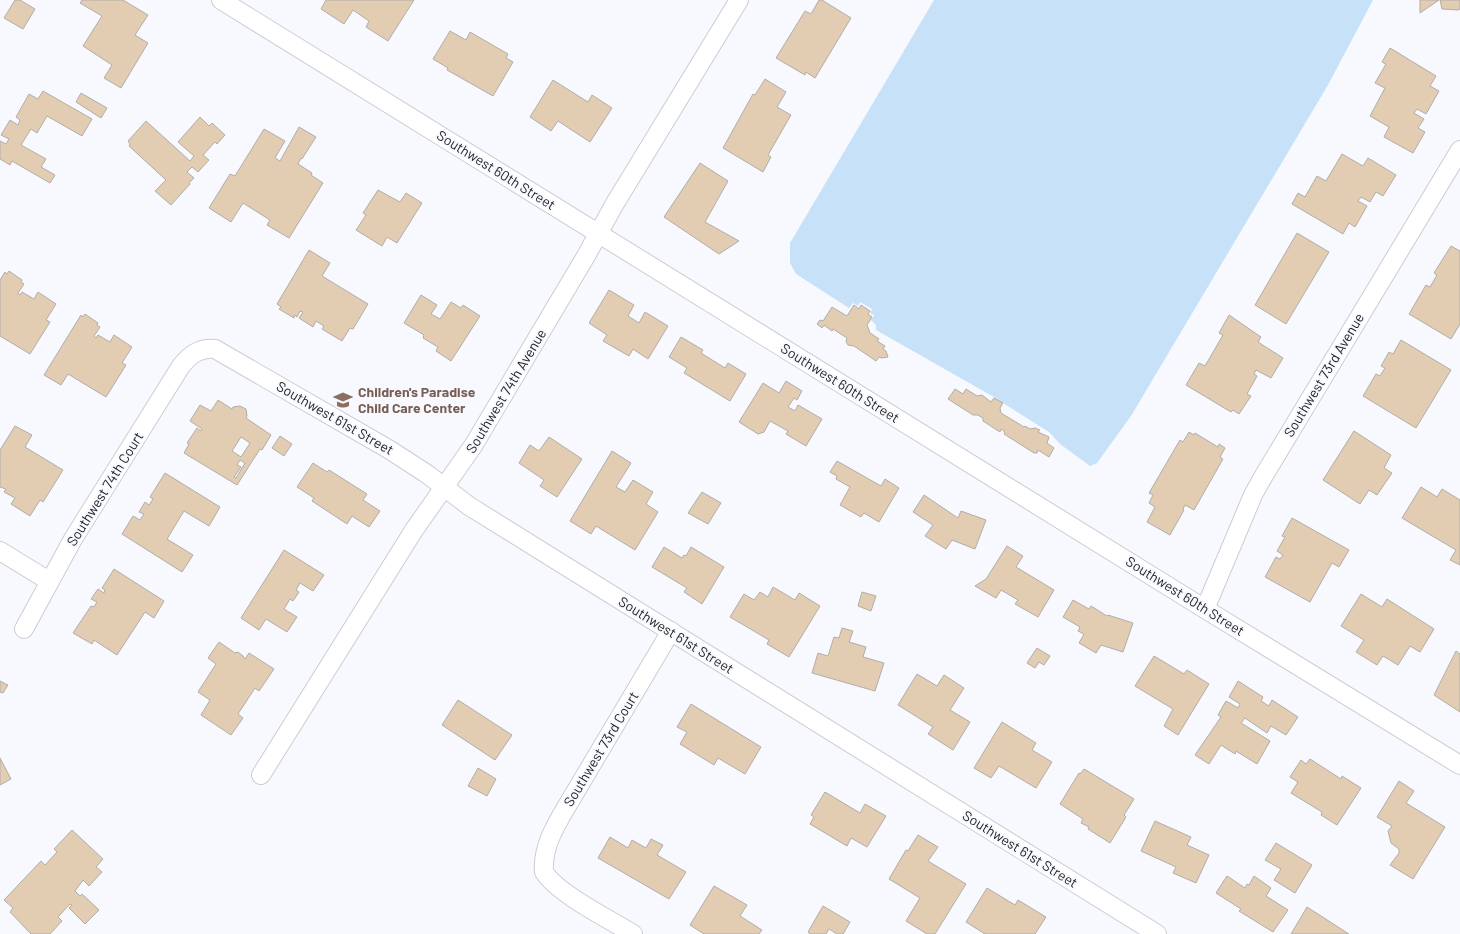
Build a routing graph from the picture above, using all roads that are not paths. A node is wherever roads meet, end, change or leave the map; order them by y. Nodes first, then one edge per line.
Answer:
1 (221, 0) edge
2 (735, 1) edge
3 (1460, 150) edge
4 (598, 234) junction
5 (194, 353) joint
6 (445, 488) junction
7 (0, 551) edge
8 (49, 581) junction
9 (1205, 609) junction
10 (24, 629) dead end
11 (671, 632) junction
12 (1460, 765) edge
13 (261, 775) dead end
14 (633, 934) edge
15 (1157, 934) edge

1 - 4 street, Southwest 60th Street
2 - 4 street, Southwest 74th Avenue
3 - 9 street, Southwest 73rd Avenue
4 - 6 street, Southwest 74th Avenue
4 - 9 street, Southwest 60th Street
5 - 6 street, Southwest 61st Street
5 - 8 street, Southwest 74th Court
6 - 11 street, Southwest 61st Street
6 - 13 street, Southwest 74th Avenue
7 - 8 street
8 - 10 street, Southwest 74th Court
9 - 12 street, Southwest 60th Street
11 - 14 street, Southwest 73rd Court
11 - 15 street, Southwest 61st Street

